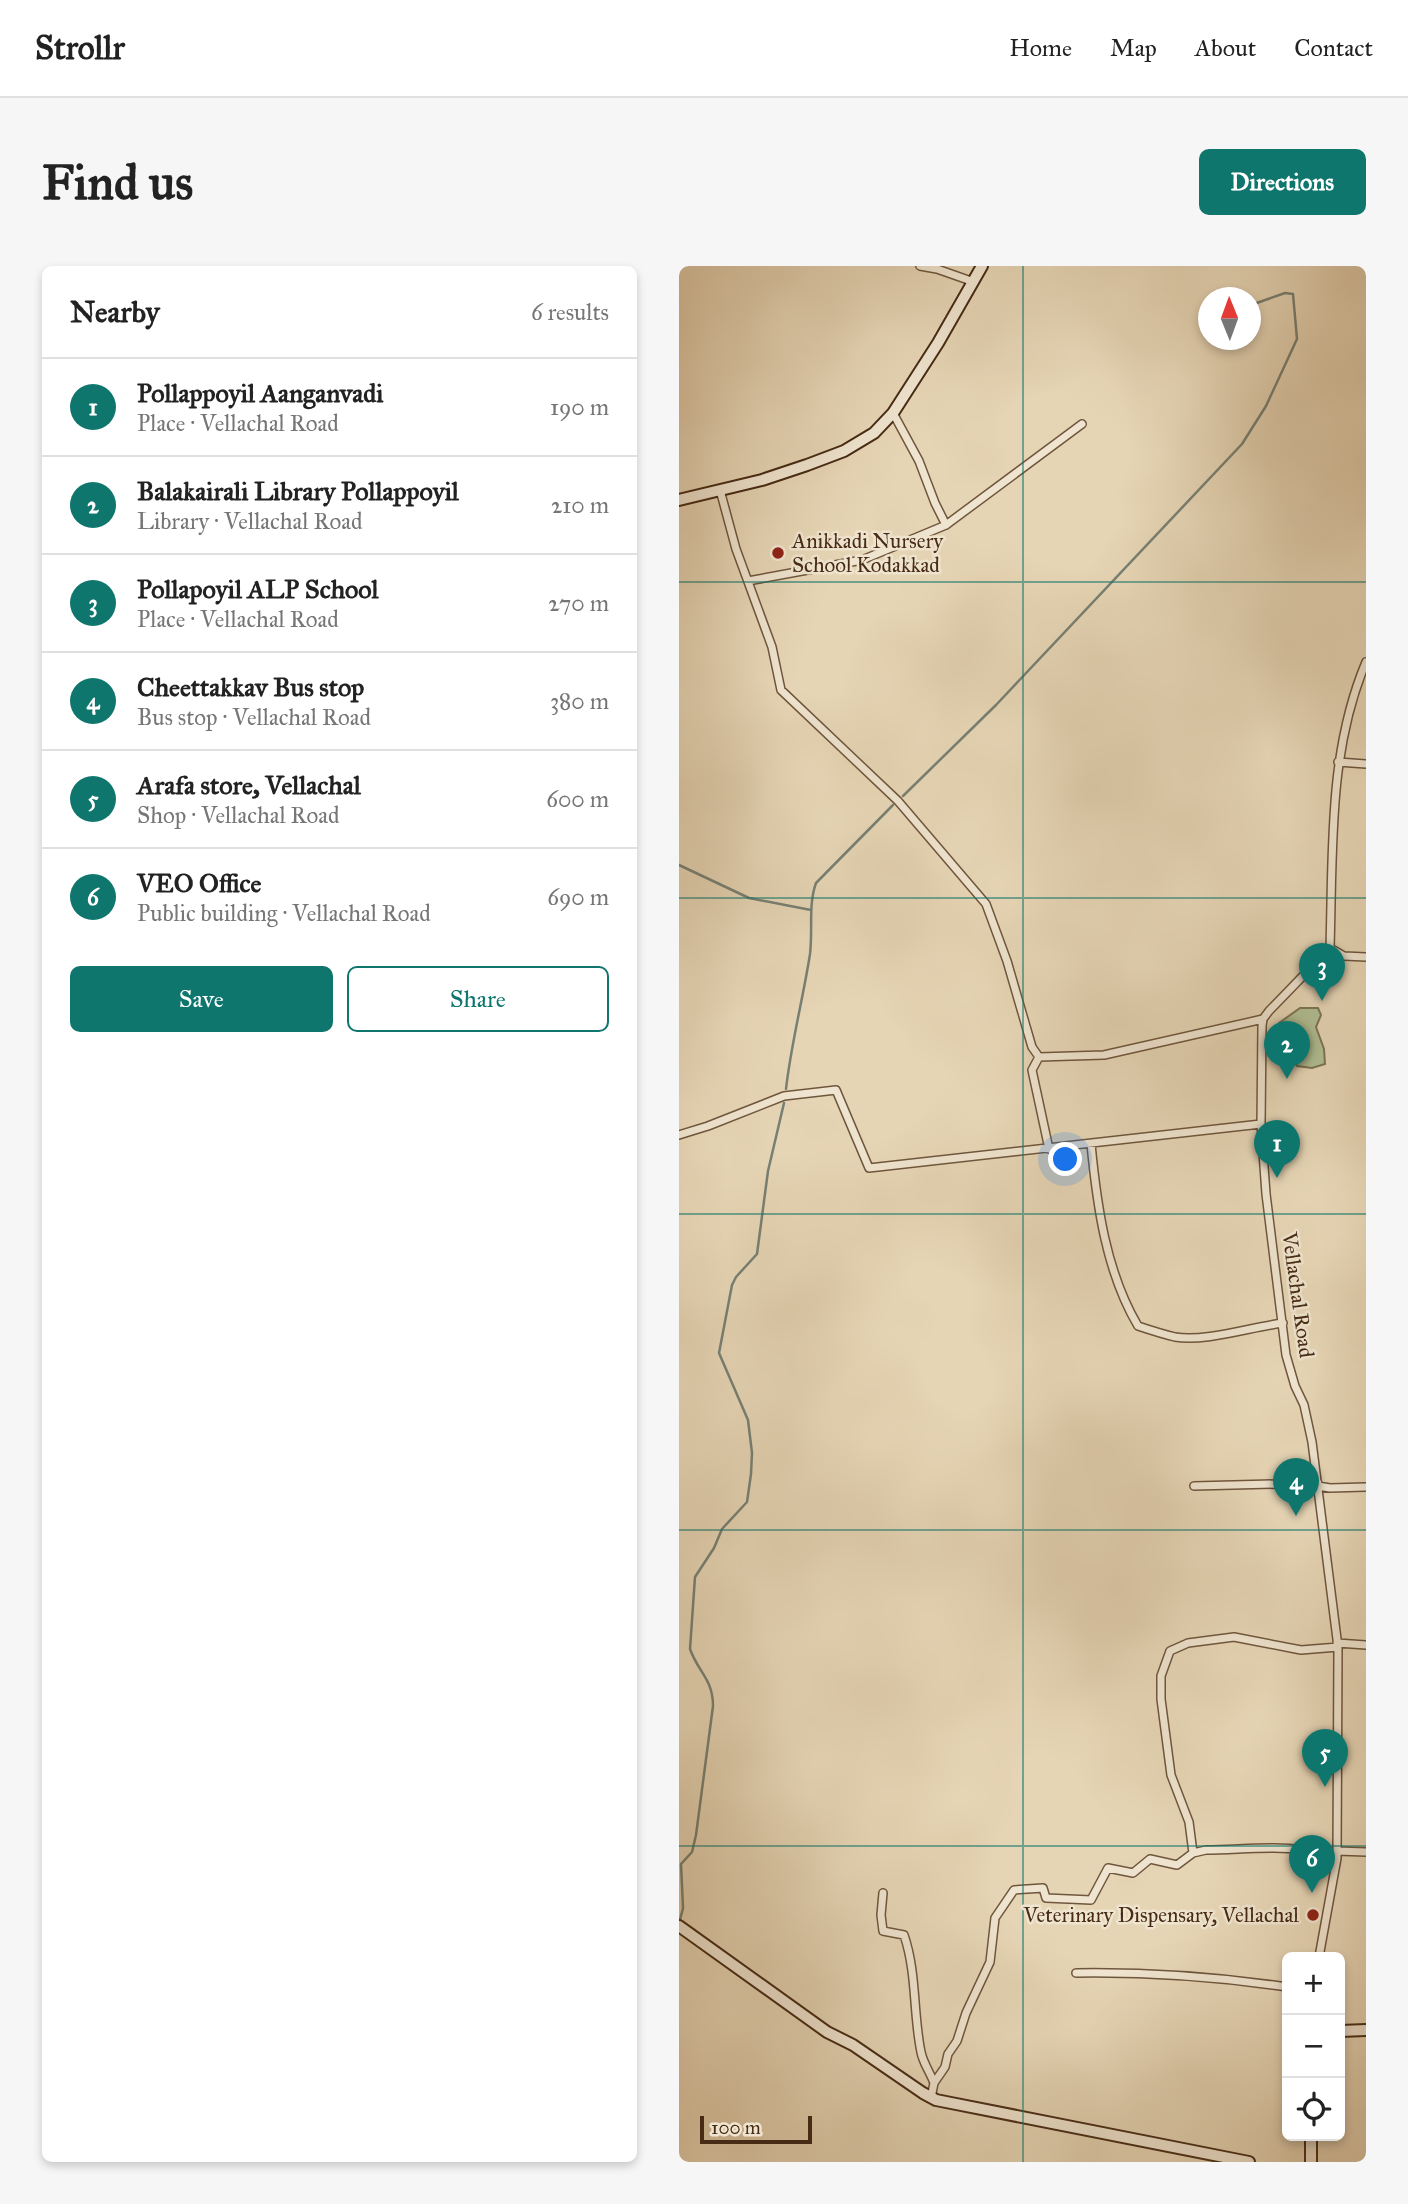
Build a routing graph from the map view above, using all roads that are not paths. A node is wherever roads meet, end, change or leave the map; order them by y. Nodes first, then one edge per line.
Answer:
1 (920, 266) edge
2 (982, 266) edge
3 (974, 282) junction
4 (893, 413) junction
5 (1082, 424) dead end
6 (720, 490) junction
7 (679, 500) edge
8 (946, 525) junction
9 (748, 581) junction
10 (1366, 662) edge
11 (1339, 762) junction
12 (1366, 764) edge
13 (1330, 947) junction
14 (1366, 957) edge
15 (1263, 1019) junction
16 (1039, 1057) junction
17 (1261, 1124) junction
18 (679, 1135) edge
19 (1091, 1144) junction
20 (1049, 1149) junction
21 (1283, 1323) junction
22 (1318, 1485) junction
23 (1194, 1486) dead end
24 (1366, 1487) edge
25 (1337, 1645) junction
26 (1366, 1645) edge
27 (1366, 1852) edge
28 (1193, 1853) junction
29 (1337, 1855) junction
30 (883, 1894) dead end
31 (683, 1928) edge
32 (1320, 1952) edge
33 (1076, 1973) dead end
34 (1282, 1986) edge
35 (1366, 2030) edge
36 (1345, 2031) edge
37 (934, 2082) junction
38 (931, 2098) junction
39 (1311, 2141) edge
40 (1249, 2162) edge
41 (1311, 2162) edge

1 - 3 street
2 - 3 street
3 - 4 street
4 - 6 street
4 - 8 street
5 - 8 street
6 - 7 street
6 - 9 street
8 - 9 street
9 - 16 street
10 - 11 street
11 - 12 street
11 - 13 street
13 - 14 street
13 - 15 street
15 - 16 street
15 - 17 street, Vellachal Road
16 - 20 street
17 - 19 street
17 - 21 street, Vellachal Road
18 - 20 street
19 - 20 street
19 - 21 street
21 - 22 street, Vellachal Road
22 - 23 street
22 - 24 street
22 - 25 street, Vellachal Road
25 - 26 street
25 - 28 street
25 - 29 street, Vellachal Road
27 - 29 street
28 - 29 street
28 - 37 street
29 - 32 street, Vellachal Road
30 - 37 street
31 - 38 street
33 - 34 street
35 - 36 street
37 - 38 street
38 - 40 street
39 - 41 street

